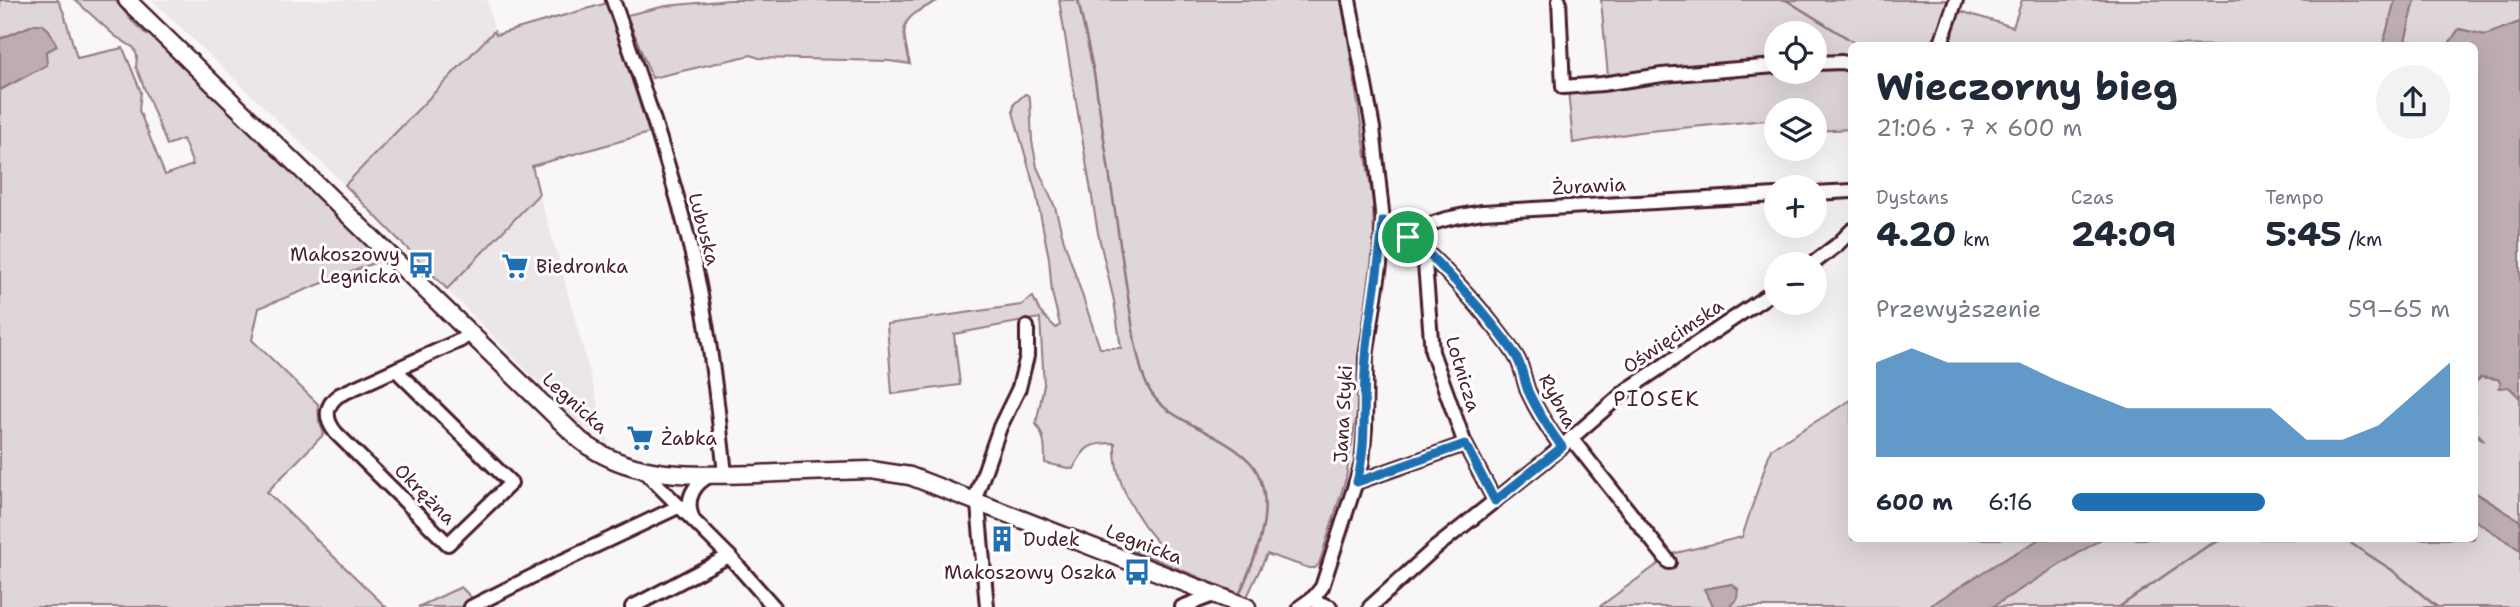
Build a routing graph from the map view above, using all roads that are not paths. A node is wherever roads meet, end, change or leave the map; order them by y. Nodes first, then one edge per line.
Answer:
1 (127, 0) edge
2 (613, 0) edge
3 (1349, 0) edge
4 (1559, 0) edge
5 (1956, 0) edge
6 (1941, 42) edge
7 (1827, 61) edge
8 (1848, 64) edge
9 (1764, 67) edge
10 (1848, 191) edge
11 (1827, 192) edge
12 (1764, 196) edge
13 (1383, 221) junction
14 (1848, 234) edge
15 (1408, 237) junction
16 (1848, 243) edge
17 (1424, 251) junction
18 (1829, 251) joint
19 (1764, 298) edge
20 (1027, 327) dead end
21 (470, 333) junction
22 (398, 368) junction
23 (1566, 442) junction
24 (1465, 444) junction
25 (643, 470) junction
26 (718, 475) junction
27 (1357, 482) junction
28 (978, 501) junction
29 (1495, 501) junction
30 (680, 506) junction
31 (693, 519) junction
32 (729, 556) junction
33 (1668, 562) dead end
34 (1219, 596) junction
35 (1305, 604) edge
36 (1245, 606) edge
37 (471, 607) edge
38 (632, 607) edge
39 (774, 607) edge
40 (988, 607) edge
41 (1182, 607) edge
42 (1329, 607) edge
43 (1370, 607) edge

1 - 21 main road, Legnicka
2 - 26 street, Lubuska
3 - 13 street, Jana Styki
4 - 9 street
5 - 6 street
7 - 8 street
10 - 11 street
12 - 15 street, Żurawia
13 - 15 street, Rybna
13 - 27 street, Jana Styki
14 - 18 street
15 - 17 street, Rybna
16 - 18 street
17 - 23 street, Rybna
17 - 24 street, Lotnicza
19 - 23 street, Oświęcimska
20 - 28 street
21 - 22 street, Okrężna
21 - 25 main road, Legnicka
22 - 22 street, Okrężna
23 - 29 street, Oświęcimska
23 - 33 street, Rybna
24 - 27 street
24 - 29 street, Lotnicza
25 - 26 main road, Legnicka
25 - 30 street
26 - 28 main road, Legnicka
26 - 31 street
27 - 35 street, Jana Styki
28 - 34 main road, Legnicka
28 - 40 street
29 - 43 street, Oświęcimska
30 - 31 street
30 - 37 street
31 - 32 street
32 - 38 street
32 - 39 street
34 - 36 main road, Legnicka
34 - 41 street
35 - 42 street

